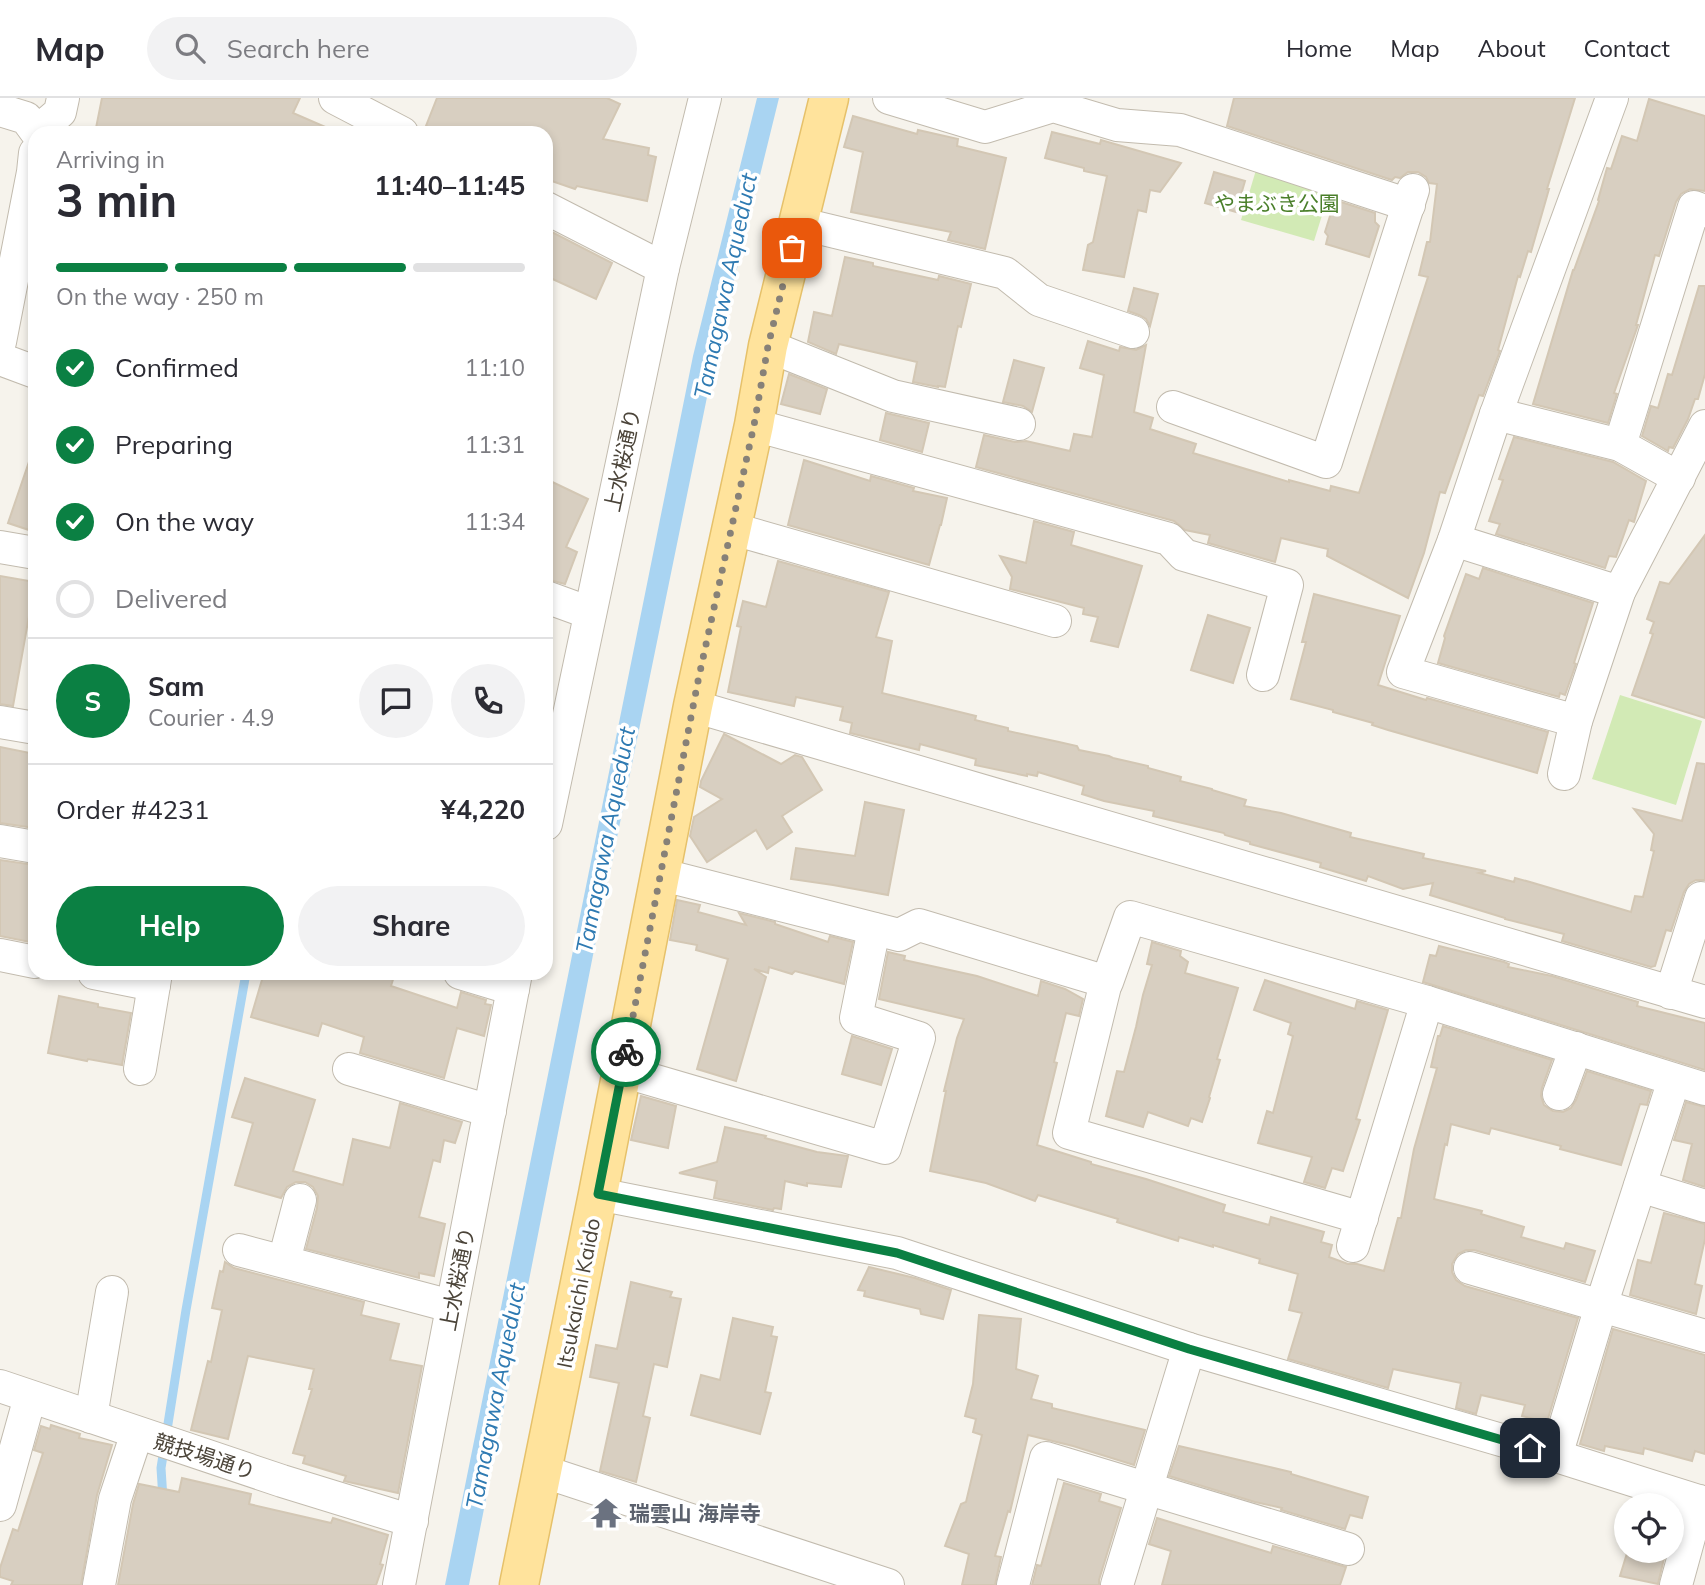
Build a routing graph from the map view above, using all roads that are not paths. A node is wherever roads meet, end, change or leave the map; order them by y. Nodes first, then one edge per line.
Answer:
1 (62, 98) edge
2 (335, 98) edge
3 (705, 98) edge
4 (829, 98) edge
5 (889, 98) edge
6 (1612, 98) edge
7 (0, 110) edge
8 (28, 126) edge
9 (52, 126) edge
10 (389, 126) edge
11 (28, 195) edge
12 (1705, 211) edge
13 (553, 212) edge
14 (798, 223) junction
15 (663, 268) junction
16 (1133, 332) dead end
17 (0, 342) edge
18 (768, 346) junction
19 (0, 359) edge
20 (28, 369) edge
21 (1173, 407) dead end
22 (1496, 414) junction
23 (1019, 424) dead end
24 (754, 425) junction
25 (1705, 426) edge
26 (1620, 445) junction
27 (1679, 478) junction
28 (730, 528) junction
29 (1454, 540) junction
30 (0, 547) edge
31 (28, 552) edge
32 (1619, 592) junction
33 (553, 600) edge
34 (590, 613) junction
35 (1055, 621) dead end
36 (1263, 675) dead end
37 (693, 706) junction
38 (1576, 721) junction
39 (0, 722) edge
40 (28, 727) edge
41 (1564, 774) dead end
42 (553, 790) edge
43 (0, 841) edge
44 (28, 846) edge
45 (659, 874) junction
46 (1701, 898) dead end
47 (874, 929) junction
48 (0, 955) edge
49 (28, 960) edge
50 (155, 980) edge
51 (515, 981) edge
52 (1106, 982) junction
53 (1671, 993) junction
54 (1427, 1002) junction
55 (1705, 1002) edge
56 (1576, 1048) junction
57 (140, 1069) dead end
58 (349, 1069) dead end
59 (622, 1072) junction
60 (1674, 1080) junction
61 (1705, 1089) edge
62 (1559, 1094) dead end
63 (490, 1111) junction
64 (1640, 1186) junction
65 (598, 1194) junction
66 (300, 1200) dead end
67 (1705, 1206) edge
68 (239, 1250) dead end
69 (284, 1261) junction
70 (1470, 1268) dead end
71 (112, 1292) dead end
72 (451, 1306) junction
73 (1601, 1306) junction
74 (1705, 1336) edge
75 (1189, 1349) junction
76 (0, 1387) edge
77 (30, 1397) junction
78 (91, 1417) junction
79 (141, 1435) junction
80 (1556, 1456) junction
81 (542, 1471) junction
82 (1146, 1487) junction
83 (1702, 1502) edge
84 (0, 1505) edge
85 (412, 1521) junction
86 (1348, 1549) dead end
87 (99, 1585) edge
88 (398, 1585) edge
89 (519, 1585) edge
90 (888, 1585) edge
91 (1013, 1585) edge
92 (1117, 1585) edge
93 (1676, 1585) edge

1 - 9 street
2 - 10 street
3 - 15 street, 上水桜通り
4 - 14 main road, Itsukaichi Kaido
5 - 21 street
6 - 22 street
7 - 8 street
11 - 17 street
12 - 26 street
13 - 15 street
14 - 16 street
14 - 18 main road, Itsukaichi Kaido
15 - 34 street, 上水桜通り
18 - 23 street
18 - 24 main road, Itsukaichi Kaido
19 - 20 street
22 - 26 street
22 - 29 street
24 - 28 main road, Itsukaichi Kaido
24 - 36 street
25 - 27 street
26 - 27 street
27 - 32 street
28 - 35 street
28 - 37 main road, Itsukaichi Kaido
29 - 32 street
29 - 38 street
30 - 31 street
32 - 38 street
33 - 34 street
34 - 42 street, 上水桜通り
37 - 45 main road, Itsukaichi Kaido
37 - 53 street
38 - 41 street
39 - 40 street
43 - 44 street
45 - 47 street
45 - 59 main road, Itsukaichi Kaido
46 - 53 street
47 - 52 street
47 - 59 street
48 - 49 street
50 - 57 street
51 - 63 street, 上水桜通り
52 - 54 street
52 - 54 street
53 - 55 street
54 - 56 street
56 - 60 street
56 - 62 street
58 - 63 street
59 - 65 main road, Itsukaichi Kaido
60 - 61 street
60 - 64 street
63 - 72 street, 上水桜通り
64 - 67 street
64 - 73 street
65 - 75 street
65 - 81 main road, Itsukaichi Kaido
66 - 69 street
68 - 69 street
69 - 72 street
70 - 73 street
71 - 78 street
72 - 85 street, 上水桜通り
73 - 74 street
73 - 80 street
75 - 80 street
75 - 82 street
76 - 77 street, 競技場通り
77 - 78 street, 競技場通り
77 - 84 street
78 - 79 street, 競技場通り
79 - 85 street, 競技場通り
79 - 87 street
80 - 83 street
81 - 89 main road, Itsukaichi Kaido
81 - 90 street
82 - 86 street
82 - 91 street
82 - 92 street
83 - 93 street
85 - 88 street, 上水桜通り

